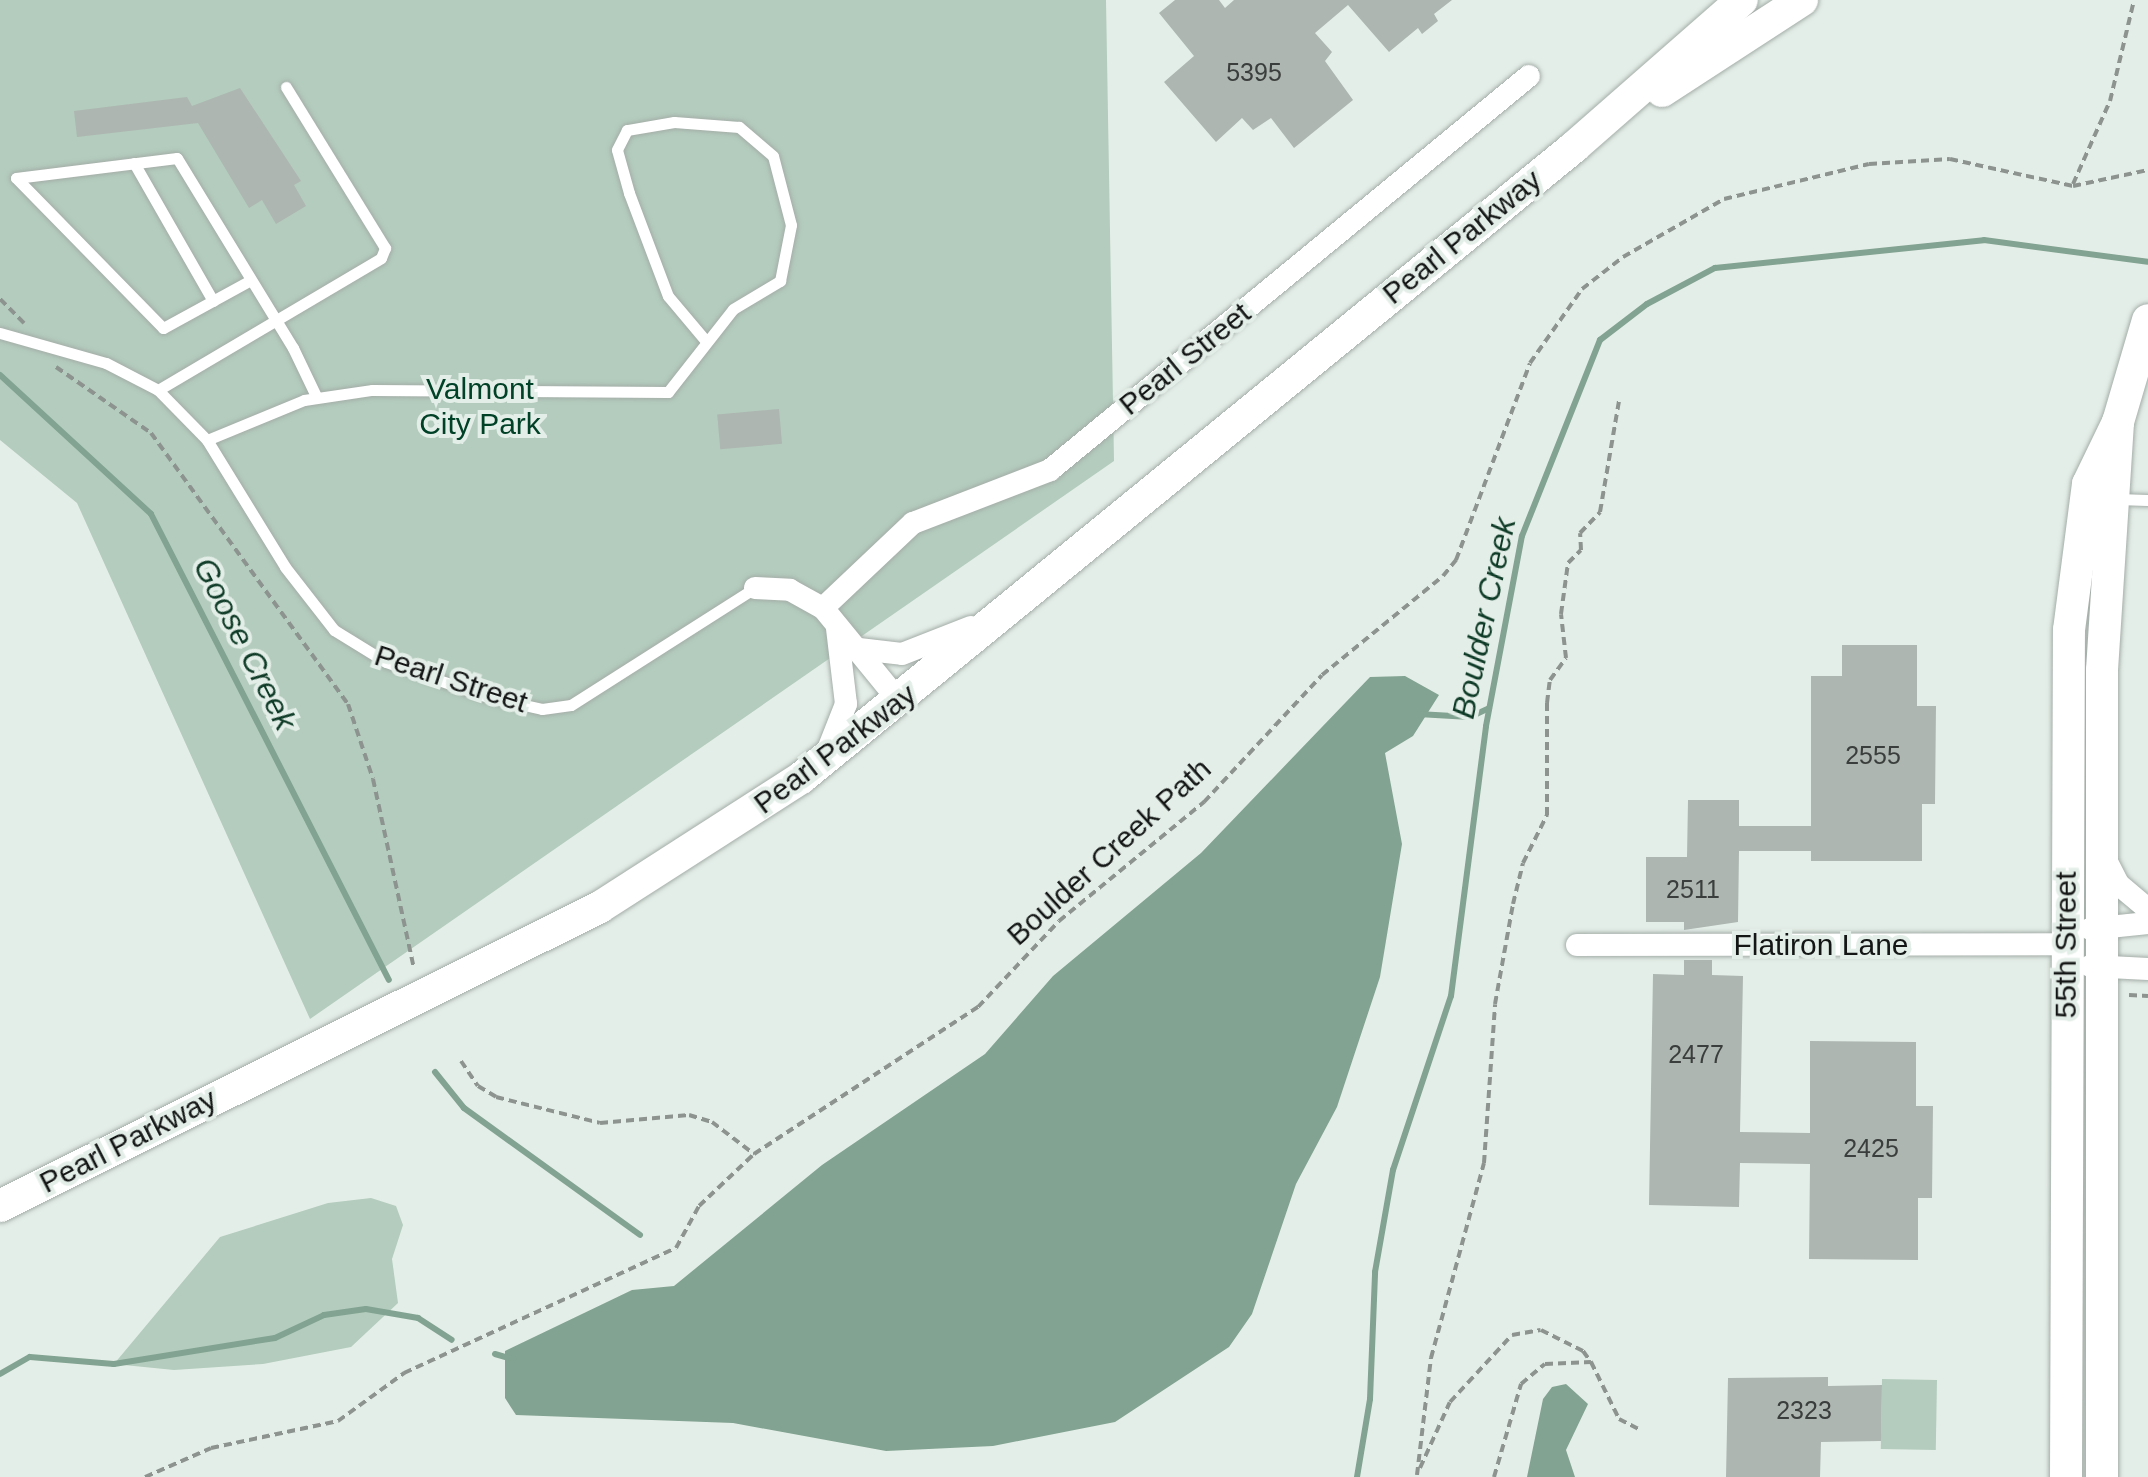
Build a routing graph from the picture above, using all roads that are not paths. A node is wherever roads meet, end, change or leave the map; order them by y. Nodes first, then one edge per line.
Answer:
1 (1742, 0) edge
2 (1802, 0) edge
3 (1529, 76) dead end
4 (286, 86) dead end
5 (1574, 147) junction
6 (134, 164) junction
7 (250, 281) junction
8 (213, 301) junction
9 (2148, 320) edge
10 (274, 322) junction
11 (0, 332) edge
12 (705, 340) junction
13 (158, 390) junction
14 (318, 398) junction
15 (2118, 422) junction
16 (207, 440) junction
17 (2133, 499) edge
18 (755, 588) joint
19 (1015, 606) junction
20 (829, 614) junction
21 (859, 649) junction
22 (900, 702) junction
23 (818, 764) junction
24 (2102, 848) junction
25 (2148, 909) edge
26 (2148, 923) edge
27 (2102, 924) junction
28 (2066, 944) junction
29 (1577, 945) dead end
30 (2148, 970) edge
31 (2116, 978) junction
32 (0, 1206) edge
33 (2066, 1477) edge
34 (2102, 1477) edge

1 - 5 main road, Pearl Parkway
2 - 5 main road, Pearl Parkway
3 - 20 street, Pearl Street
4 - 10 lane
5 - 19 main road, Pearl Parkway
6 - 7 lane
6 - 8 lane
6 - 8 lane
7 - 8 lane
7 - 10 lane
9 - 15 main road, 55th Street
10 - 13 lane
10 - 14 lane
11 - 13 lane, Pearl Street
12 - 12 lane
12 - 14 lane
13 - 16 lane, Pearl Street
14 - 16 lane
15 - 17 main road, 55th Street
15 - 28 main road, 55th Street
16 - 18 lane, Pearl Street
17 - 24 main road, 55th Street
18 - 20 street, Pearl Street
19 - 21 street
19 - 22 main road, Pearl Parkway
20 - 21 street, Pearl Street
20 - 23 street
21 - 22 street, Pearl Street
22 - 23 main road, Pearl Parkway
23 - 32 main road, Pearl Parkway
24 - 25 street
24 - 27 main road, 55th Street
26 - 27 street
27 - 28 street
27 - 31 main road, 55th Street
28 - 29 street, Flatiron Lane
28 - 31 street
28 - 33 main road, 55th Street
30 - 31 street
31 - 34 main road, 55th Street

